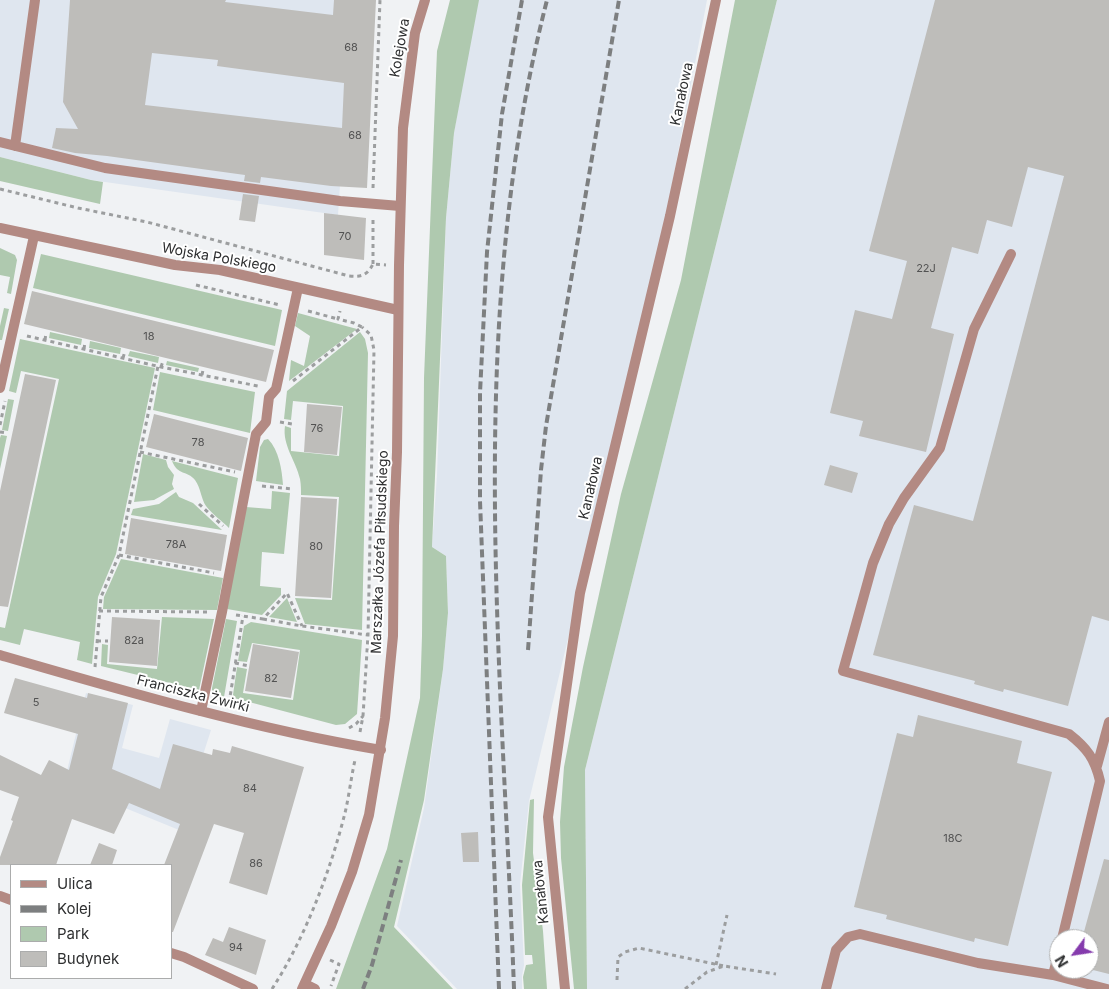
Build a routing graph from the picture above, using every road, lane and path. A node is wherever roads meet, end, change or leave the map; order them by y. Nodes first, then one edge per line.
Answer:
1 (35, 0) edge
2 (380, 0) edge
3 (425, 0) edge
4 (716, 0) edge
5 (405, 101) joint
6 (0, 142) edge
7 (15, 146) junction
8 (0, 188) edge
9 (373, 204) junction
10 (400, 206) junction
11 (0, 228) edge
12 (34, 236) junction
13 (1011, 254) dead end
14 (373, 264) junction
15 (399, 265) junction
16 (349, 276) junction
17 (298, 288) junction
18 (343, 299) junction
19 (398, 310) junction
20 (362, 327) junction
21 (11, 332) junction
22 (46, 333) dead end
23 (44, 340) junction
24 (85, 342) dead end
25 (84, 349) junction
26 (125, 351) dead end
27 (123, 358) junction
28 (163, 361) dead end
29 (160, 367) junction
30 (203, 370) dead end
31 (202, 375) junction
32 (0, 388) edge
33 (276, 389) junction
34 (0, 432) edge
35 (7, 434) dead end
36 (140, 452) junction
37 (247, 479) junction
38 (293, 489) dead end
39 (198, 504) dead end
40 (236, 539) junction
41 (119, 555) junction
42 (229, 576) junction
43 (99, 611) junction
44 (222, 612) junction
45 (243, 616) junction
46 (263, 619) junction
47 (302, 626) junction
48 (368, 635) junction
49 (97, 641) junction
50 (108, 641) dead end
51 (0, 656) edge
52 (235, 663) junction
53 (249, 666) dead end
54 (94, 682) junction
55 (237, 705) dead end
56 (201, 710) junction
57 (363, 716) junction
58 (1109, 722) edge
59 (343, 730) dead end
60 (357, 746) junction
61 (381, 750) junction
62 (1097, 766) junction
63 (727, 915) dead end
64 (1064, 929) edge
65 (172, 953) edge
66 (716, 964) junction
67 (724, 966) junction
68 (714, 970) junction
69 (776, 974) dead end
70 (1049, 974) edge
71 (1068, 979) edge
72 (617, 980) dead end
73 (303, 987) edge
74 (253, 989) edge
75 (272, 989) edge
76 (315, 989) edge
77 (565, 989) edge
78 (685, 989) edge
79 (826, 989) edge
80 (1107, 989) edge

1 - 7 street
2 - 9 path
3 - 5 street, Kolejowa
4 - 77 street, Kanałowa
5 - 10 street, Marszałka Józefa Piłsudskiego
6 - 7 street
7 - 9 street
8 - 16 path
9 - 10 street
9 - 14 path
10 - 15 street, Marszałka Józefa Piłsudskiego
11 - 12 street, Wojska Polskiego
12 - 17 street, Wojska Polskiego
12 - 21 street
13 - 62 street
14 - 15 path
14 - 16 path
15 - 19 street, Marszałka Józefa Piłsudskiego
16 - 18 path
17 - 18 street, Wojska Polskiego
17 - 33 street
18 - 19 street, Wojska Polskiego
18 - 20 path
19 - 61 street, Marszałka Józefa Piłsudskiego
20 - 33 path
20 - 48 path
21 - 23 path
21 - 32 street
22 - 23 path
23 - 25 path
24 - 25 path
25 - 27 path
26 - 27 path
27 - 29 path
28 - 29 path
29 - 31 path
29 - 36 path
30 - 31 path
31 - 33 path
33 - 37 street
34 - 35 path
36 - 37 path
36 - 41 path
37 - 38 path
37 - 40 street
39 - 40 path
40 - 42 street
41 - 42 path
41 - 43 path
42 - 44 street
43 - 44 path
43 - 49 path
44 - 45 path
44 - 56 street
45 - 46 path
45 - 52 path
46 - 47 path
46 - 47 path
47 - 48 path
48 - 57 path
49 - 50 path
49 - 54 path
51 - 54 street, Franciszka Żwirki
52 - 53 path
52 - 55 path
54 - 56 street, Franciszka Żwirki
56 - 60 street, Franciszka Żwirki
57 - 59 path
57 - 60 path
58 - 62 street
60 - 61 street, Franciszka Żwirki
60 - 75 path
61 - 73 street, Marszałka Józefa Piłsudskiego
62 - 64 street
63 - 66 path
65 - 74 street
66 - 67 path
66 - 68 path
66 - 72 path
67 - 68 path
67 - 69 path
68 - 78 path
70 - 79 street
71 - 80 street
73 - 76 street

